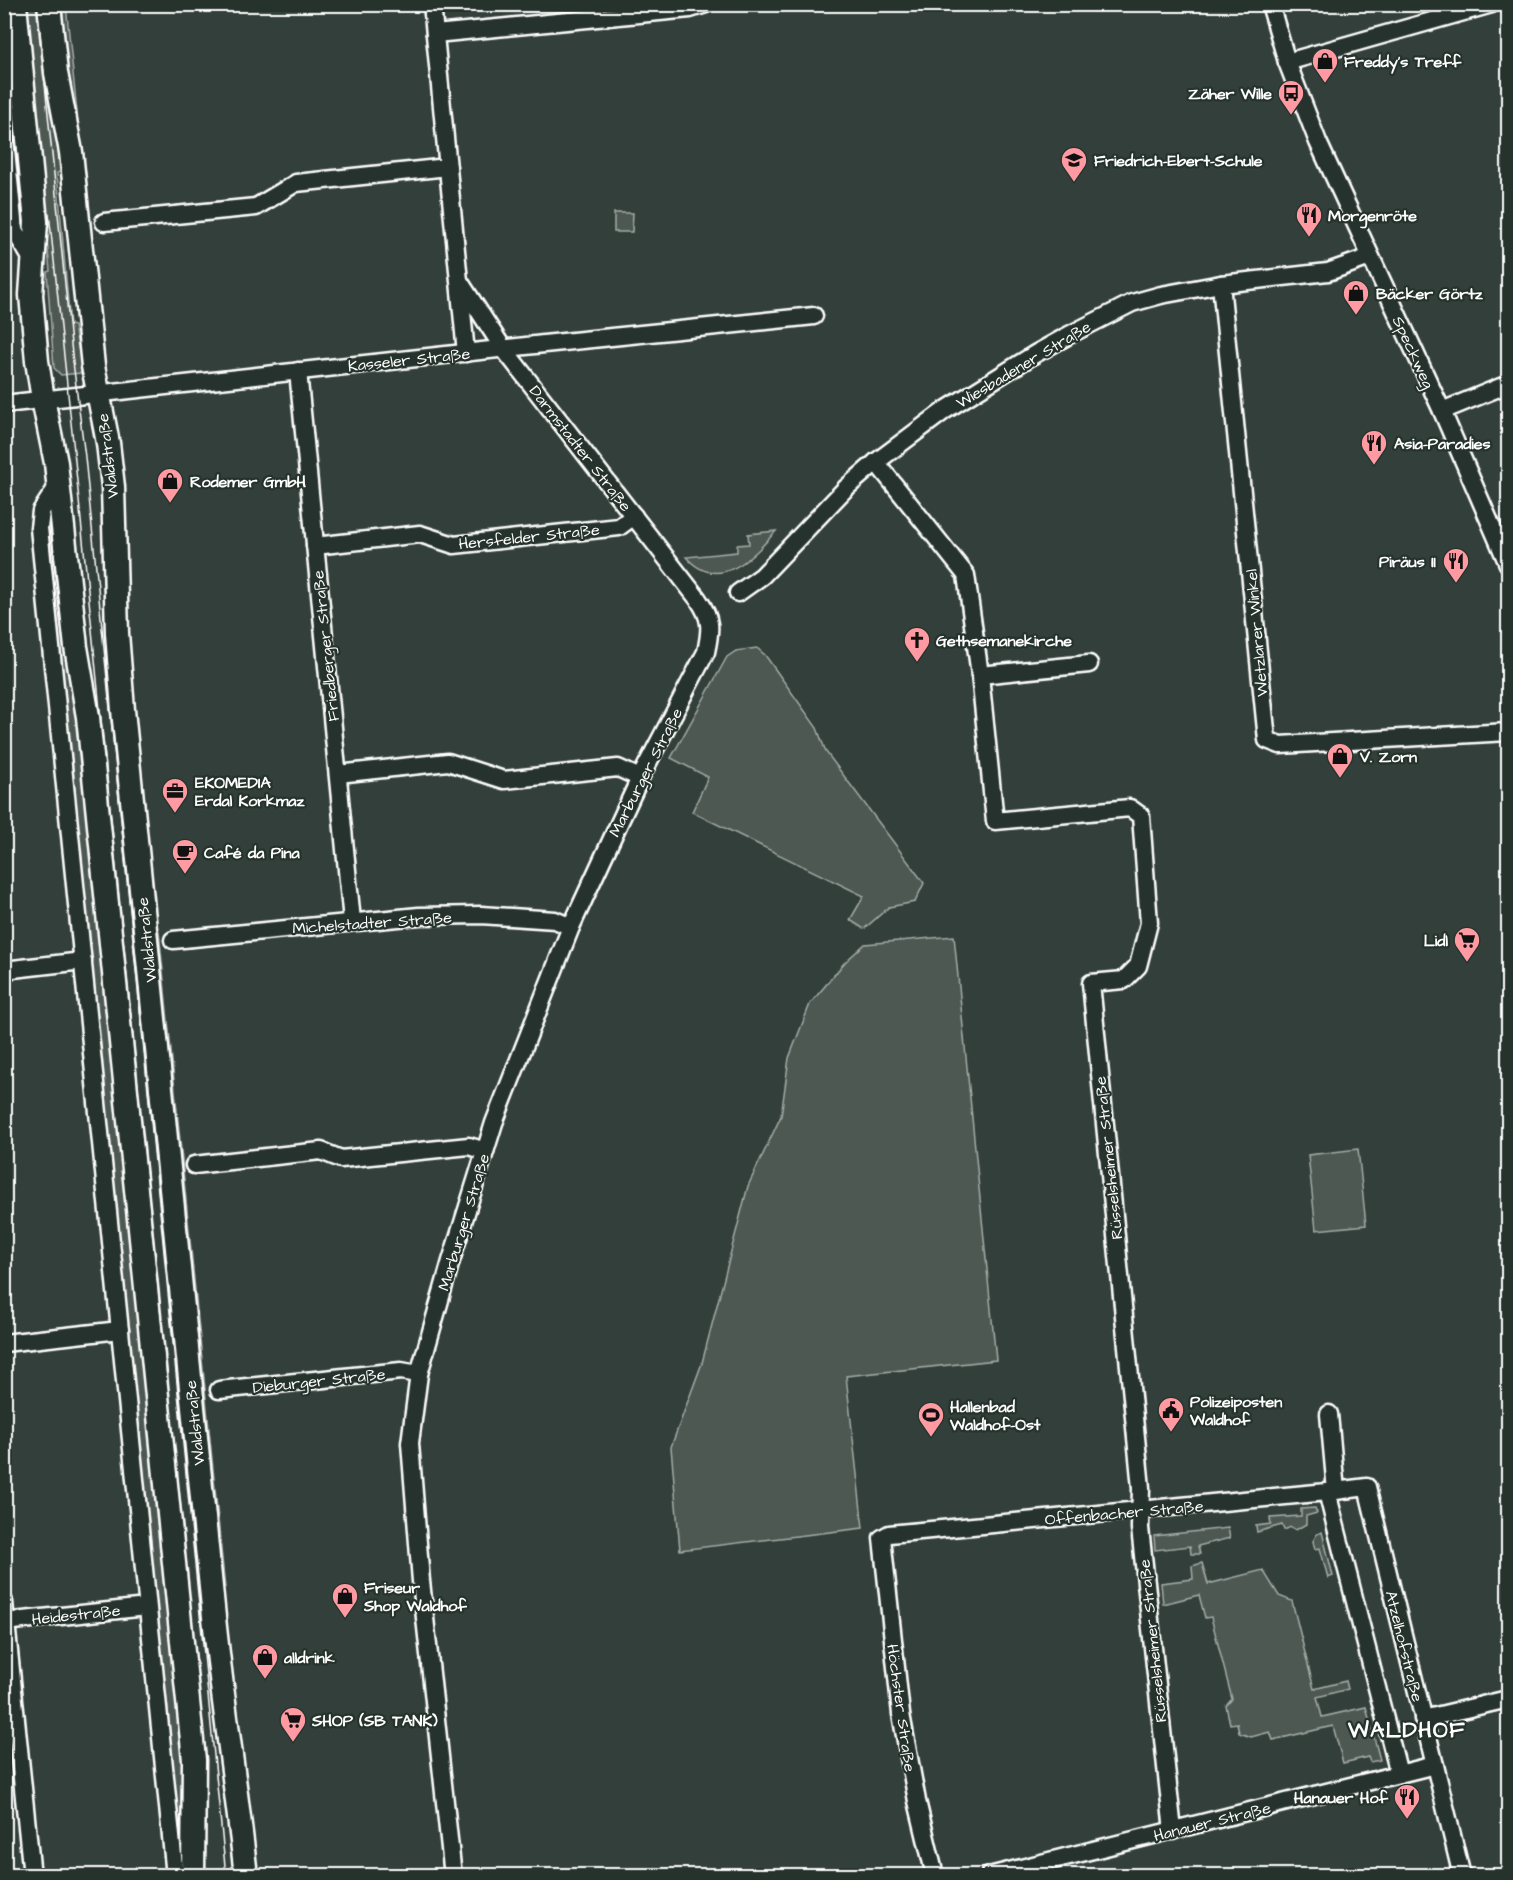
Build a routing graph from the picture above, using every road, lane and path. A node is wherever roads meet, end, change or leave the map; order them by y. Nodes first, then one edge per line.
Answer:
1 (15, 4) edge
2 (50, 4) edge
3 (432, 4) edge
4 (705, 4) edge
5 (1270, 4) edge
6 (1492, 4) edge
7 (435, 34) junction
8 (1287, 62) junction
9 (4, 130) edge
10 (448, 167) junction
11 (104, 222) dead end
12 (1370, 257) junction
13 (33, 261) junction
14 (460, 282) junction
15 (1221, 284) junction
16 (814, 316) dead end
17 (503, 348) junction
18 (466, 352) junction
19 (298, 370) junction
20 (1509, 384) edge
21 (99, 393) junction
22 (43, 399) junction
23 (4, 404) edge
24 (1442, 411) junction
25 (876, 462) junction
26 (58, 484) junction
27 (634, 516) junction
28 (315, 546) junction
29 (1509, 564) edge
30 (738, 593) dead end
31 (706, 611) joint
32 (1089, 664) dead end
33 (980, 675) junction
34 (1509, 732) edge
35 (338, 774) junction
36 (640, 778) junction
37 (352, 921) junction
38 (571, 927) junction
39 (173, 940) dead end
40 (83, 961) junction
41 (4, 970) edge
42 (485, 1151) junction
43 (194, 1164) dead end
44 (120, 1330) junction
45 (4, 1342) edge
46 (419, 1374) junction
47 (219, 1390) dead end
48 (1329, 1414) dead end
49 (1367, 1487) joint
50 (1331, 1492) junction
51 (1140, 1510) junction
52 (882, 1538) joint
53 (4, 1602) edge
54 (147, 1607) junction
55 (5, 1622) edge
56 (1509, 1699) edge
57 (1423, 1719) junction
58 (1435, 1765) junction
59 (1398, 1773) junction
60 (1173, 1831) junction
61 (32, 1875) edge
62 (175, 1875) edge
63 (193, 1875) edge
64 (246, 1875) edge
65 (453, 1875) edge
66 (935, 1875) edge
67 (989, 1875) edge
68 (1462, 1875) edge

1 - 13 main road, Waldstraße
2 - 21 main road, Waldstraße
3 - 7 street, Darmstadter Straße
4 - 7 street
5 - 8 street, Speckweg
6 - 8 street
7 - 10 street, Darmstadter Straße
8 - 12 street, Speckweg
9 - 13 street
10 - 11 street
10 - 14 street, Darmstadter Straße
12 - 15 street, Wiesbadener Straße
12 - 24 street, Speckweg
13 - 22 main road, Waldstraße
14 - 17 street, Darmstadter Straße
14 - 18 street, Darmstadter Straße
15 - 25 street, Wiesbadener Straße
15 - 34 street, Wetzlarer Winkel
16 - 17 street, Kasseler Straße
17 - 18 street, Kasseler Straße
17 - 27 street, Darmstadter Straße
18 - 19 street, Kasseler Straße
19 - 21 street, Kasseler Straße
19 - 28 street, Friedberger Straße
20 - 24 street
21 - 22 street, Kasseler Straße
21 - 64 main road, Waldstraße
22 - 23 street, Kasseler Straße
22 - 26 main road, Waldstraße
24 - 29 street, Speckweg
25 - 30 street, Wiesbadener Straße
25 - 33 street, Rüsselsheimer Straße
26 - 40 street
26 - 63 main road, Waldstraße
27 - 28 street, Hersfelder Straße
27 - 31 street, Darmstadter Straße
28 - 35 street, Friedberger Straße
31 - 36 street, Marburger Straße
32 - 33 street
33 - 51 street, Rüsselsheimer Straße
35 - 36 street
35 - 37 street, Friedberger Straße
36 - 38 street, Marburger Straße
37 - 38 street, Michelstadter Straße
37 - 39 street, Michelstadter Straße
38 - 42 street, Marburger Straße
40 - 41 street
40 - 44 street
42 - 43 street
42 - 46 street, Marburger Straße
44 - 45 street
44 - 54 street
46 - 47 street, Dieburger Straße
46 - 65 street, Marburger Straße
48 - 50 street
49 - 50 street, Offenbacher Straße
49 - 57 street, Atzelhofstraße
50 - 51 street, Offenbacher Straße
50 - 59 street
51 - 52 street, Offenbacher Straße
51 - 60 street, Rüsselsheimer Straße
52 - 66 street, Höchster Straße
53 - 55 street
54 - 55 street, Heidestraße
54 - 62 street
55 - 61 street
56 - 57 street
57 - 58 street, Atzelhofstraße
58 - 59 street, Hanauer Straße
58 - 68 street, Atzelhofstraße
59 - 60 street, Hanauer Straße
60 - 67 street, Hanauer Straße

